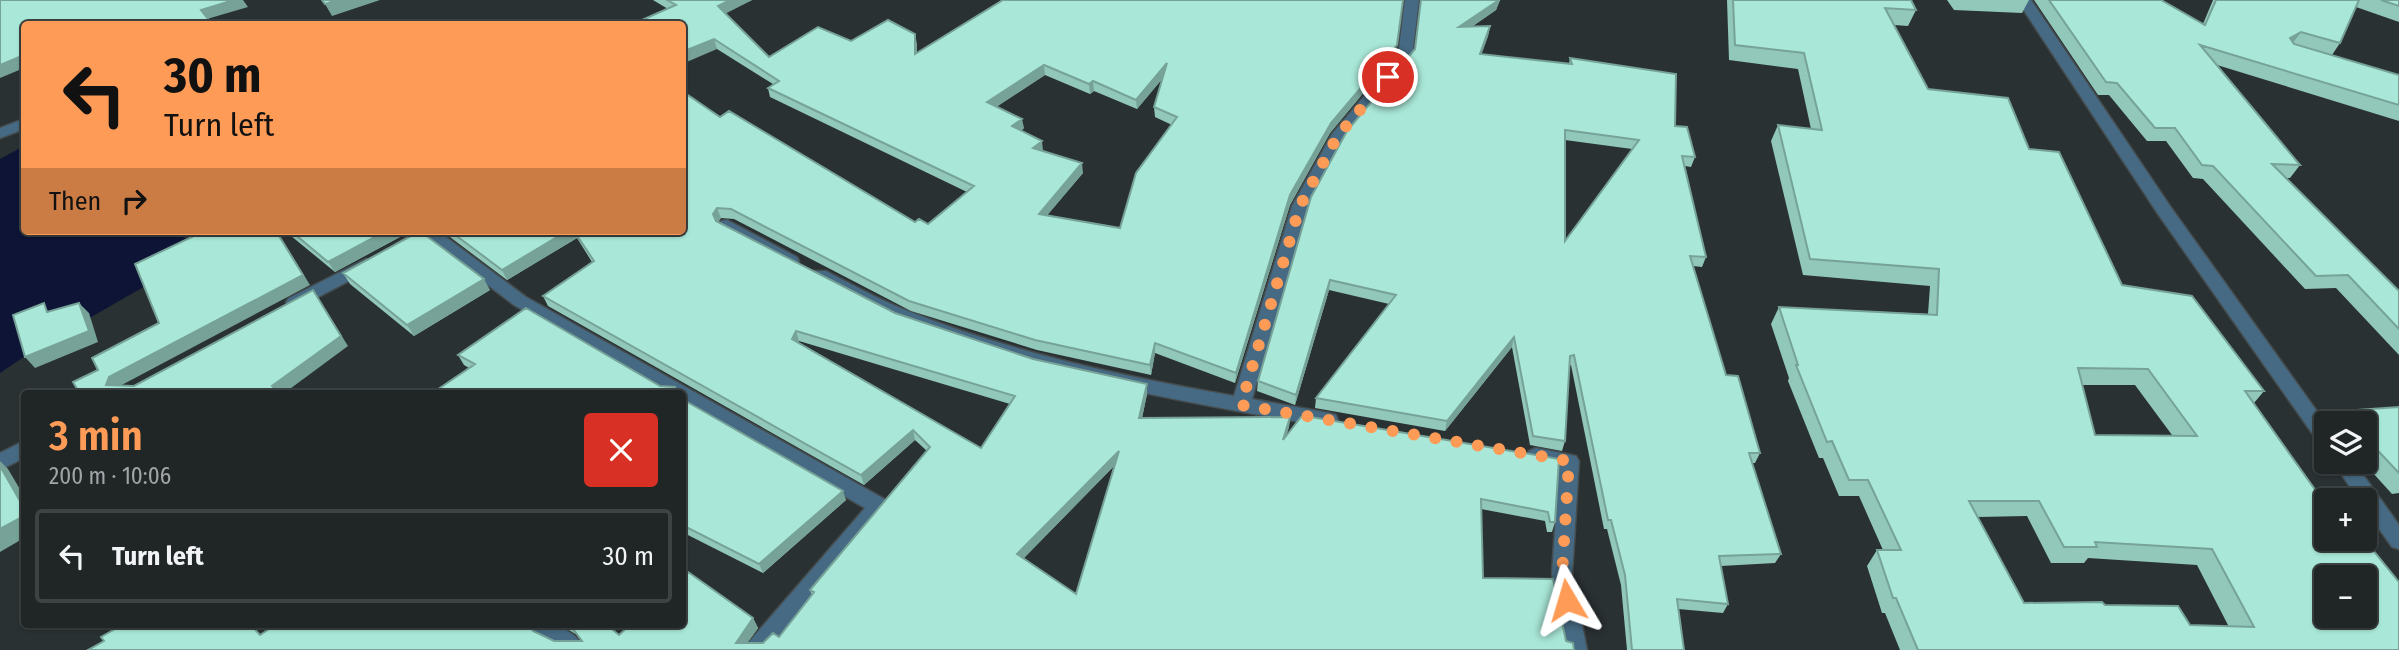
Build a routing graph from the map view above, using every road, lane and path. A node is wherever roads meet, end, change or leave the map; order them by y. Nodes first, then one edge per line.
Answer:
1 (1412, 0) edge
2 (2024, 0) edge
3 (21, 125) edge
4 (0, 133) edge
5 (727, 225) edge
6 (421, 235) edge
7 (431, 235) edge
8 (274, 313) edge
9 (675, 390) edge
10 (686, 396) edge
11 (1241, 405) junction
12 (2314, 421) edge
13 (1347, 423) edge
14 (21, 451) edge
15 (1517, 452) edge
16 (0, 462) edge
17 (2352, 474) edge
18 (2399, 541) edge
19 (546, 628) edge
20 (574, 650) edge
21 (753, 650) edge
22 (1576, 650) edge

1 - 11 street
2 - 12 street
3 - 4 street
5 - 11 street
6 - 8 street
7 - 9 street
10 - 21 street
11 - 13 street
14 - 16 street
15 - 22 street
17 - 18 street
19 - 20 street

